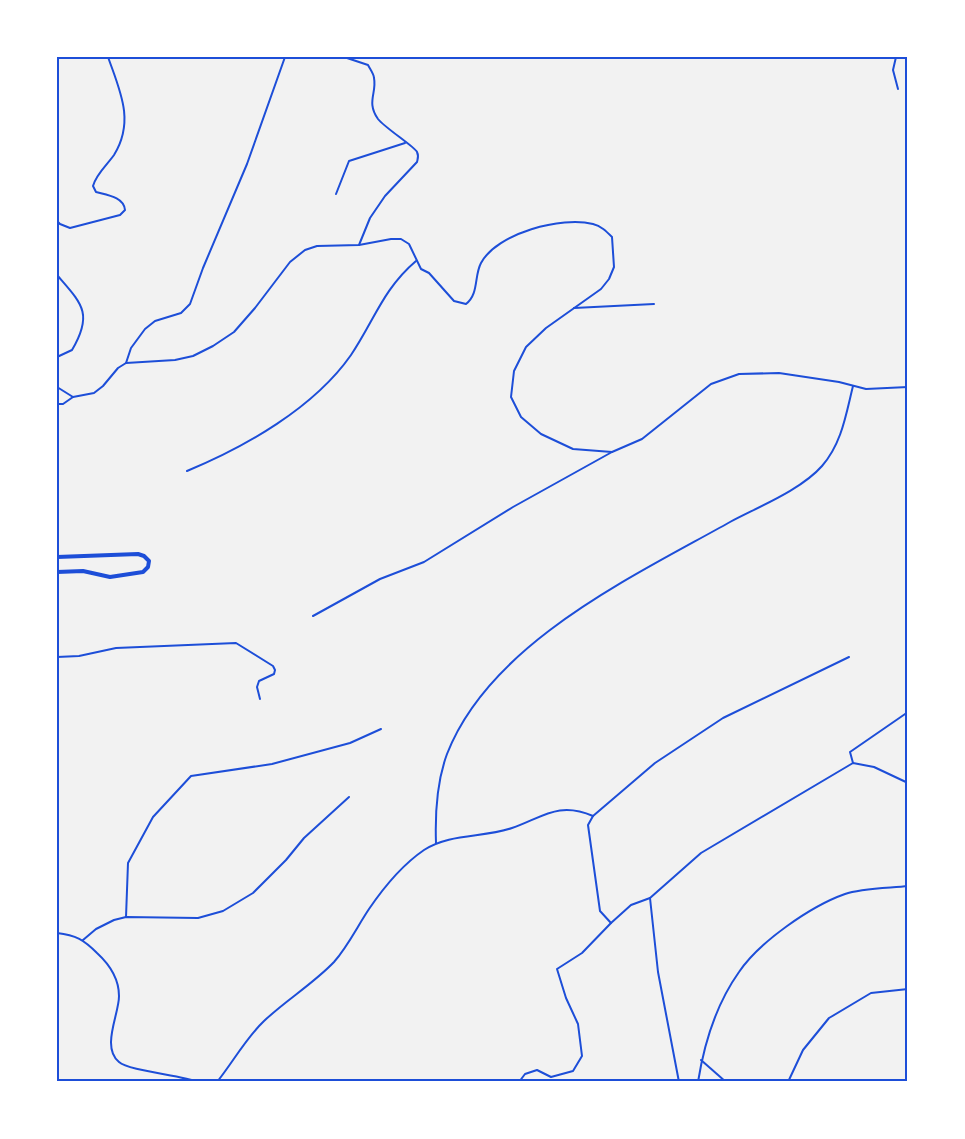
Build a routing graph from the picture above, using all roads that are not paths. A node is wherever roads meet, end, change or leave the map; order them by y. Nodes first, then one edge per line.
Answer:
1 (108, 57) edge
2 (285, 57) edge
3 (345, 57) edge
4 (896, 57) edge
5 (898, 88) dead end
6 (405, 143) junction
7 (336, 194) dead end
8 (57, 220) edge
9 (359, 245) junction
10 (416, 261) junction
11 (57, 275) edge
12 (654, 304) dead end
13 (574, 308) junction
14 (57, 357) edge
15 (126, 363) junction
16 (853, 386) junction
17 (57, 387) edge
18 (908, 387) edge
19 (73, 397) junction
20 (57, 404) edge
21 (612, 452) junction
22 (187, 471) dead end
23 (57, 557) edge
24 (57, 572) edge
25 (314, 616) dead end
26 (57, 657) edge
27 (849, 657) dead end
28 (260, 699) dead end
29 (908, 712) edge
30 (381, 729) dead end
31 (853, 763) junction
32 (908, 783) edge
33 (350, 797) dead end
34 (593, 816) junction
35 (436, 843) junction
36 (908, 886) edge
37 (650, 898) junction
38 (126, 917) junction
39 (611, 923) junction
40 (57, 933) edge
41 (83, 940) junction
42 (908, 989) edge
43 (701, 1060) junction
44 (199, 1082) edge
45 (217, 1082) edge
46 (519, 1082) edge
47 (679, 1082) edge
48 (698, 1082) edge
49 (726, 1082) edge
50 (788, 1082) edge

1 - 8 street
2 - 15 street
3 - 6 street
4 - 5 street
6 - 7 street
6 - 9 street
9 - 10 street
9 - 15 street
10 - 13 street
10 - 22 street
11 - 14 street
12 - 13 street
13 - 21 street
15 - 19 street
16 - 18 street
16 - 21 street
16 - 35 street
17 - 19 street
19 - 20 street
21 - 25 street
23 - 24 main road
26 - 28 street
27 - 34 street
29 - 31 street
30 - 38 street
31 - 32 street
31 - 37 street
33 - 38 street
34 - 35 street
34 - 39 street
35 - 45 street
36 - 43 street
37 - 39 street
37 - 47 street
38 - 41 street
39 - 46 street
40 - 41 street
41 - 44 street
42 - 50 street
43 - 48 street
43 - 49 street

